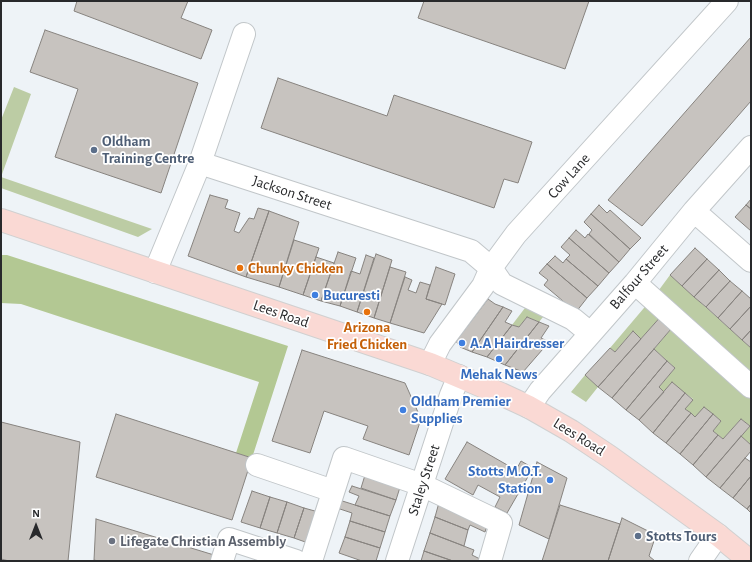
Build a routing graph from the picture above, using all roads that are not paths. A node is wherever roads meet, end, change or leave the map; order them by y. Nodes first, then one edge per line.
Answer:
1 (727, 1) edge
2 (244, 34) dead end
3 (751, 147) edge
4 (200, 163) junction
5 (694, 211) junction
6 (1, 220) edge
7 (751, 261) edge
8 (491, 268) junction
9 (155, 272) junction
10 (635, 283) junction
11 (590, 333) junction
12 (430, 364) junction
13 (459, 376) junction
14 (751, 387) edge
15 (529, 407) junction
16 (257, 465) dead end
17 (422, 485) junction
18 (334, 491) junction
19 (718, 535) junction
20 (222, 561) edge
21 (296, 561) edge
22 (311, 561) edge
23 (397, 561) edge
24 (490, 561) edge
25 (700, 561) edge
26 (750, 561) edge

1 - 8 street, Cow Lane
2 - 4 street
3 - 5 street, Balfour Street
4 - 8 street, Jackson Street
4 - 9 street
5 - 7 street
5 - 10 street, Balfour Street
6 - 9 main road, Lees Road
8 - 11 street, Jackson Street
8 - 12 street, Cow Lane
9 - 12 main road, Lees Road
10 - 11 street, Balfour Street
10 - 14 street
11 - 15 street, Balfour Street
12 - 13 main road, Lees Road
13 - 15 main road, Lees Road
13 - 17 street, Staley Street
15 - 19 main road, Lees Road
16 - 18 street
17 - 18 street
17 - 23 street, Staley Street
17 - 24 street
18 - 22 street
19 - 25 street
19 - 26 main road, Lees Road
20 - 21 street

